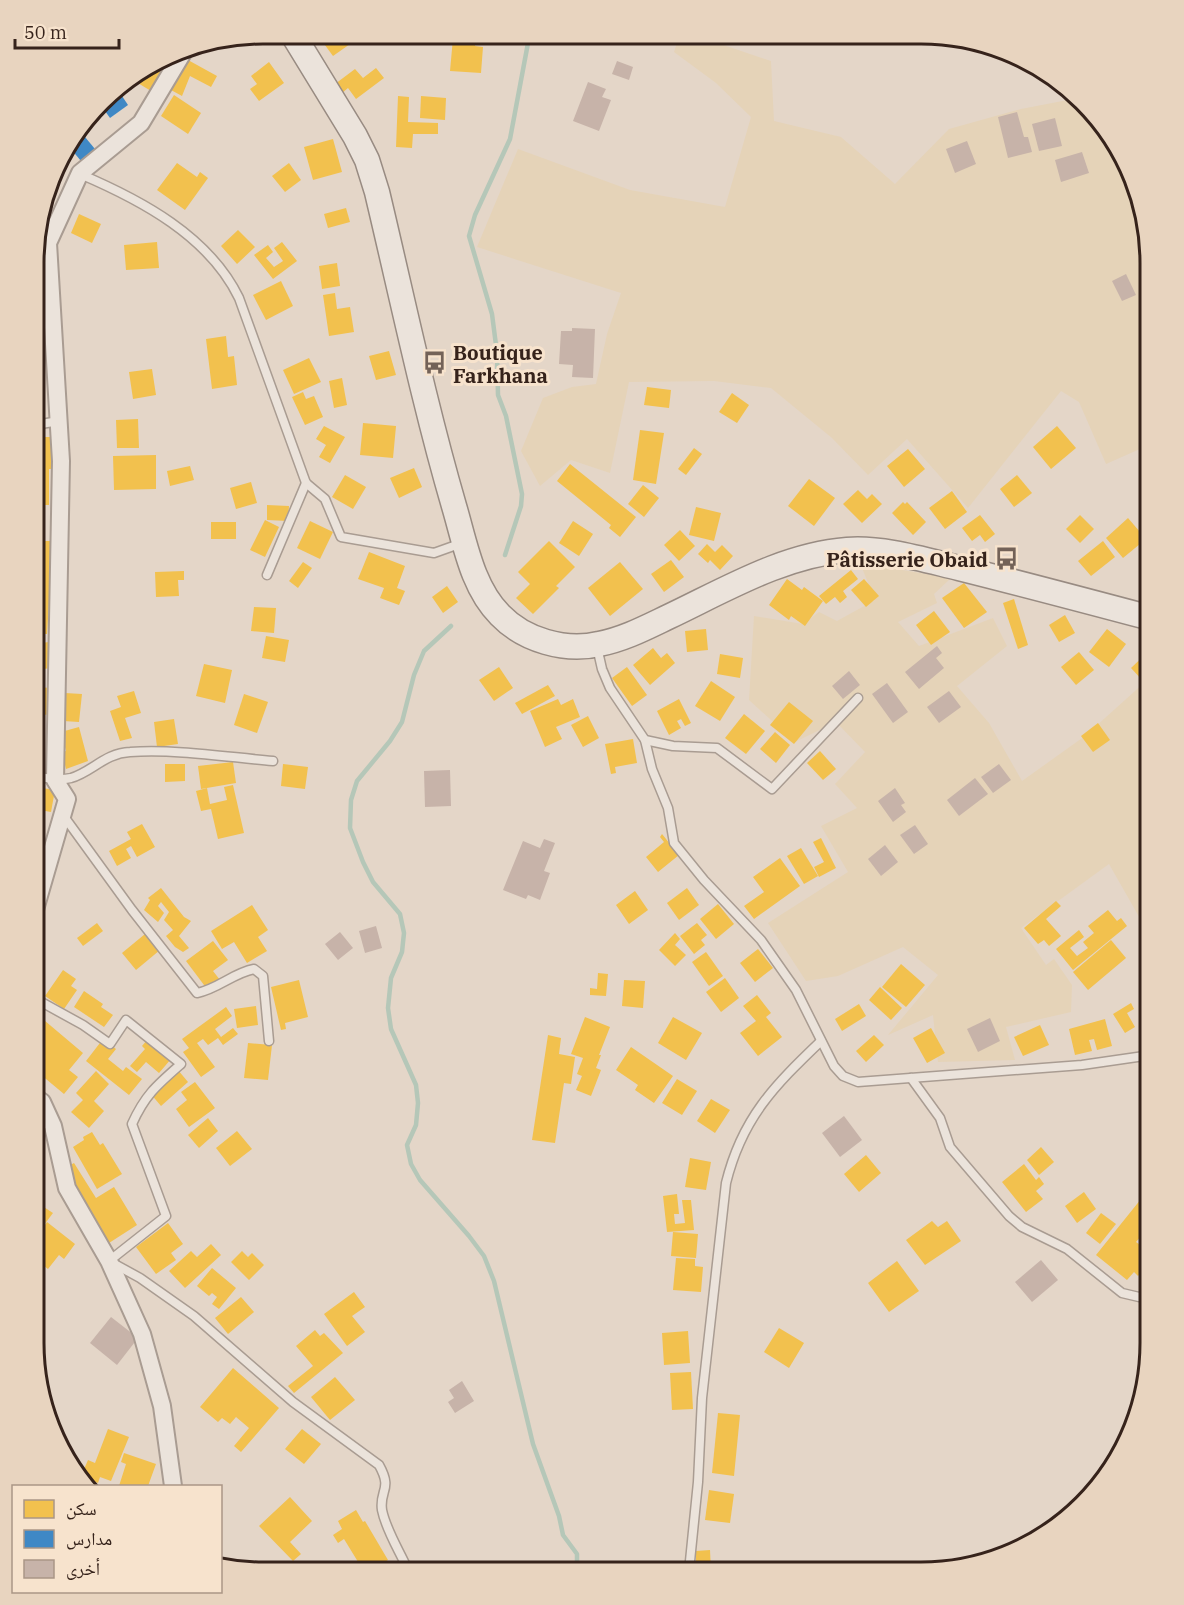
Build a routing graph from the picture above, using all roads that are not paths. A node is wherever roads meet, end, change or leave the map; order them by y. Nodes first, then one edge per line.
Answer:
1 (299, 44) edge
2 (178, 60) edge
3 (80, 173) junction
4 (45, 240) edge
5 (44, 266) edge
6 (59, 421) junction
7 (44, 424) edge
8 (306, 483) junction
9 (465, 542) junction
10 (267, 575) dead end
11 (1140, 615) edge
12 (597, 645) junction
13 (858, 698) dead end
14 (645, 740) junction
15 (273, 761) dead end
16 (44, 778) edge
17 (55, 780) junction
18 (62, 815) junction
19 (44, 878) edge
20 (44, 1004) edge
21 (269, 1041) dead end
22 (821, 1041) junction
23 (1140, 1057) edge
24 (911, 1078) junction
25 (44, 1106) edge
26 (109, 1261) junction
27 (1140, 1297) edge
28 (173, 1485) edge
29 (404, 1562) edge
30 (690, 1562) edge

1 - 9 street
2 - 3 street
3 - 4 street
3 - 8 lane
5 - 6 street
6 - 7 lane
6 - 17 street
8 - 9 lane
8 - 10 lane
9 - 12 street
11 - 12 street
12 - 14 lane
13 - 14 lane
14 - 22 lane
15 - 17 lane
16 - 17 lane
17 - 18 street
18 - 19 street
18 - 21 lane
20 - 26 lane
22 - 24 lane
22 - 30 lane
23 - 24 lane
24 - 27 lane
25 - 26 street
26 - 28 street
26 - 29 lane

